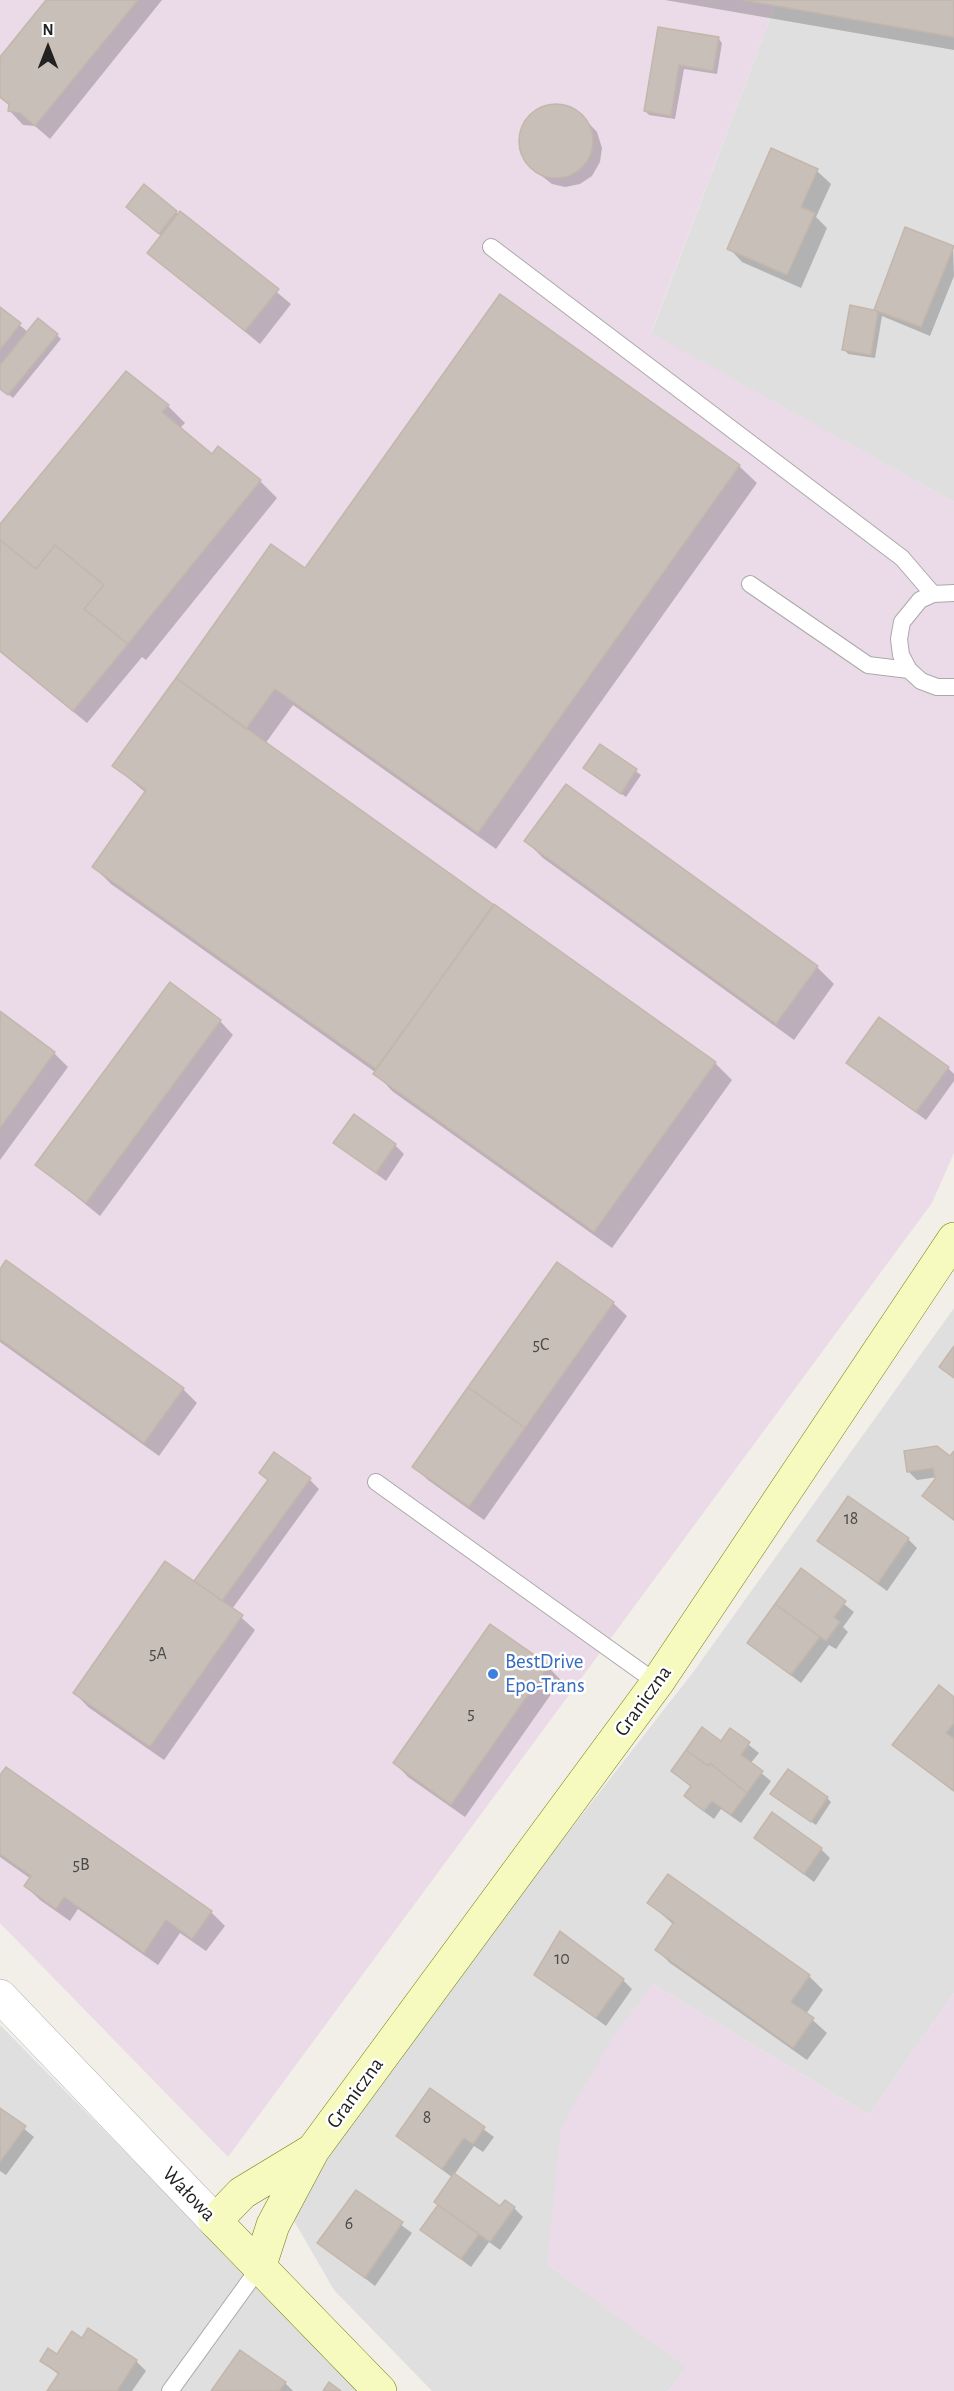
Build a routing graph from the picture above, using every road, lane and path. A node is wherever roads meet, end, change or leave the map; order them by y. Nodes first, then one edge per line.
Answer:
1 (491, 247) dead end
2 (750, 584) dead end
3 (954, 593) edge
4 (933, 594) junction
5 (909, 670) junction
6 (954, 687) edge
7 (954, 1239) edge
8 (376, 1482) dead end
9 (657, 1683) junction
10 (0, 1996) edge
11 (313, 2150) junction
12 (215, 2221) junction
13 (260, 2268) junction
14 (170, 2391) edge
15 (380, 2391) edge

1 - 4 lane
2 - 5 lane
3 - 4 lane
4 - 5 lane
5 - 6 lane
7 - 9 street, Graniczna
8 - 9 lane
9 - 11 street, Graniczna
10 - 12 street, Wałowa
11 - 12 street
11 - 13 street
12 - 13 street, Wałowa
13 - 14 lane
13 - 15 street, Wałowa

